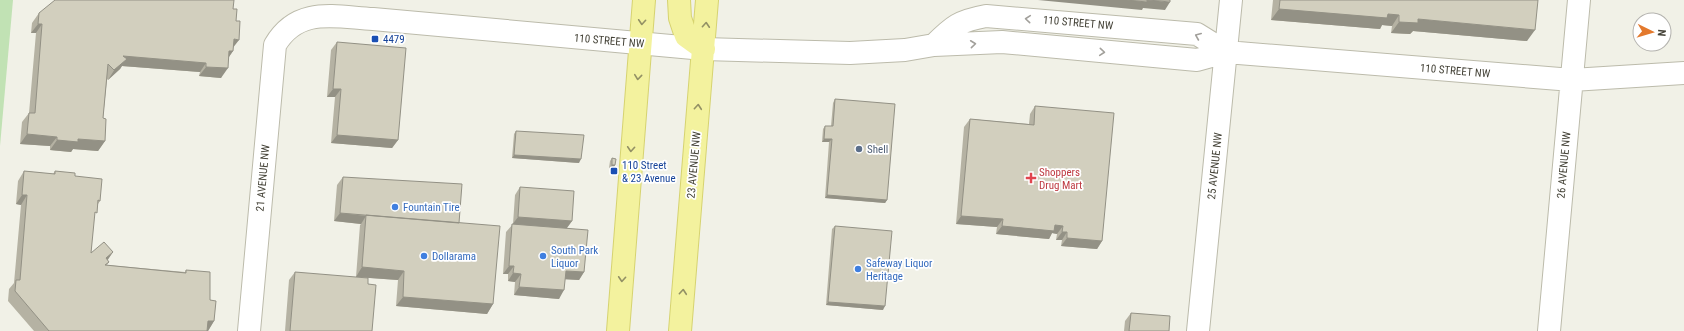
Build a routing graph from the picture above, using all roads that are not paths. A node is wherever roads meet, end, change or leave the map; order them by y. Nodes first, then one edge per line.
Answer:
1 (644, 0) edge
2 (679, 0) edge
3 (707, 0) edge
4 (1231, 0) edge
5 (1579, 0) edge
6 (287, 28) joint
7 (641, 43) junction
8 (704, 49) junction
9 (1226, 52) junction
10 (1684, 73) edge
11 (1572, 80) junction
12 (250, 331) edge
13 (618, 331) edge
14 (680, 331) edge
15 (1198, 331) edge
16 (1548, 331) edge

1 -> 7 main road
2 - 8 main road
8 -> 3 main road, 23 AVENUE NW
4 - 9 street, 25 AVENUE NW
5 - 11 street, 26 AVENUE NW
6 - 7 street, 110 STREET NW
6 - 12 street, 21 AVENUE NW
7 - 8 street, 110 STREET NW
7 -> 13 main road
8 - 9 street, 110 STREET NW
14 -> 8 main road, 23 AVENUE NW
9 - 11 street, 110 STREET NW
9 - 15 street, 25 AVENUE NW
10 - 11 street, 110 STREET NW
11 - 16 street, 26 AVENUE NW

